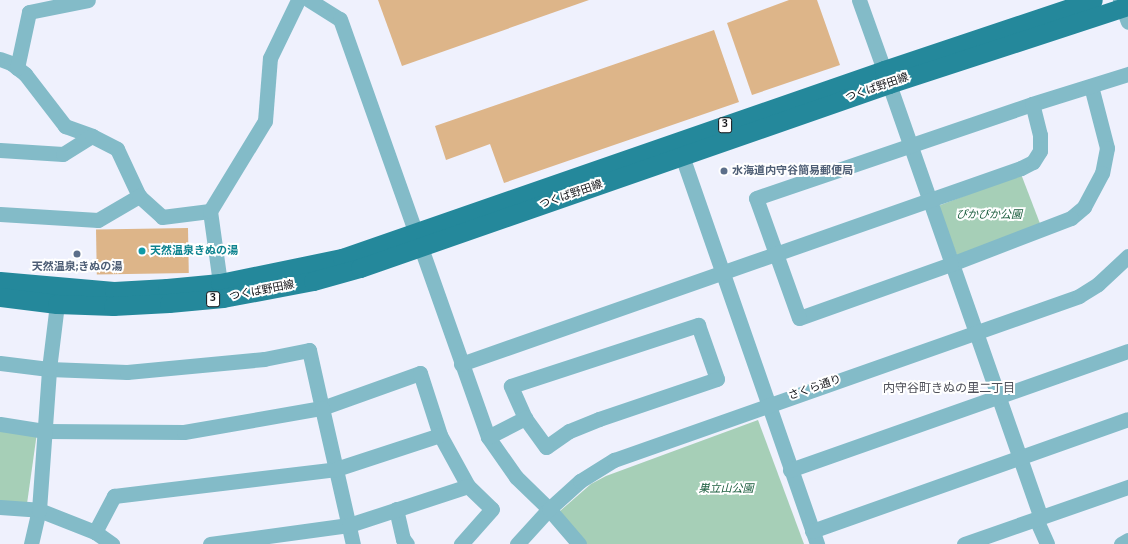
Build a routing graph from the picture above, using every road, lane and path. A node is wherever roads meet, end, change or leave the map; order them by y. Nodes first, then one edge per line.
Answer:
1 (88, 0) edge
2 (298, 0) edge
3 (309, 0) edge
4 (859, 0) edge
5 (1093, 0) edge
6 (1125, 9) edge
7 (0, 59) edge
8 (17, 68) junction
9 (1128, 74) edge
10 (886, 77) junction
11 (1091, 86) junction
12 (1032, 104) junction
13 (92, 136) junction
14 (911, 145) junction
15 (0, 150) edge
16 (682, 156) junction
17 (138, 196) junction
18 (931, 202) junction
19 (210, 211) junction
20 (0, 214) edge
21 (417, 240) junction
22 (776, 256) junction
23 (1128, 256) edge
24 (951, 264) junction
25 (722, 274) junction
26 (0, 281) edge
27 (220, 283) junction
28 (0, 297) edge
29 (57, 304) junction
30 (975, 332) junction
31 (1128, 351) edge
32 (0, 363) edge
33 (460, 364) junction
34 (49, 369) junction
35 (999, 398) junction
36 (768, 405) junction
37 (322, 408) junction
38 (525, 418) junction
39 (1128, 419) edge
40 (0, 424) edge
41 (45, 431) junction
42 (440, 435) junction
43 (488, 437) junction
44 (1020, 456) junction
45 (336, 469) junction
46 (790, 470) junction
47 (468, 486) junction
48 (1128, 488) edge
49 (0, 507) edge
50 (396, 509) junction
51 (549, 509) junction
52 (39, 510) junction
53 (1039, 518) junction
54 (349, 525) junction
55 (95, 532) junction
56 (814, 537) edge
57 (1128, 540) edge
58 (31, 544) edge
59 (112, 544) edge
60 (210, 544) edge
61 (353, 544) edge
62 (407, 544) edge
63 (460, 544) edge
64 (517, 544) edge
65 (579, 544) edge
66 (964, 544) edge
67 (1046, 544) edge
68 (1122, 544) edge

1 - 8 street
2 - 19 street
3 - 21 street
4 - 10 street
5 - 10 main road, つくば野田線 / 3
6 - 10 main road, つくば野田線 / 3
7 - 8 street
8 - 13 street
9 - 11 street
10 - 14 street
10 - 16 main road, つくば野田線 / 3
10 - 21 main road, つくば野田線 / 3
11 - 12 street
11 - 24 street
12 - 14 street
12 - 18 street
13 - 15 street
13 - 17 street
14 - 18 street
14 - 22 street
16 - 21 main road, つくば野田線 / 3
16 - 25 street
17 - 19 street
17 - 20 street
18 - 22 street
18 - 24 street
19 - 27 street
21 - 27 main road, つくば野田線 / 3
21 - 29 main road, つくば野田線 / 3
21 - 33 street
22 - 24 street
22 - 25 street
23 - 30 street, さくら通り
24 - 30 street
25 - 33 street
25 - 36 street
26 - 27 main road, つくば野田線 / 3
28 - 29 main road, つくば野田線 / 3
29 - 34 street
30 - 35 street
30 - 36 street, さくら通り
31 - 35 street
32 - 34 street
33 - 43 street
34 - 37 street
34 - 41 street
35 - 44 street
35 - 46 street
36 - 46 street
36 - 51 street, さくら通り
37 - 41 street
37 - 42 street
37 - 45 street
38 - 38 street
38 - 43 street
39 - 44 street
40 - 41 street
41 - 52 street
42 - 45 street
42 - 47 street
43 - 51 street
44 - 53 street
44 - 56 street
45 - 54 street
45 - 55 street
46 - 56 street
47 - 50 street
47 - 63 street
48 - 53 street
49 - 52 street
50 - 54 street
50 - 62 street
51 - 64 street, さくら通り
51 - 65 street
52 - 55 street
52 - 58 street
53 - 66 street
53 - 67 street
54 - 60 street
54 - 61 street
55 - 59 street
57 - 68 street

